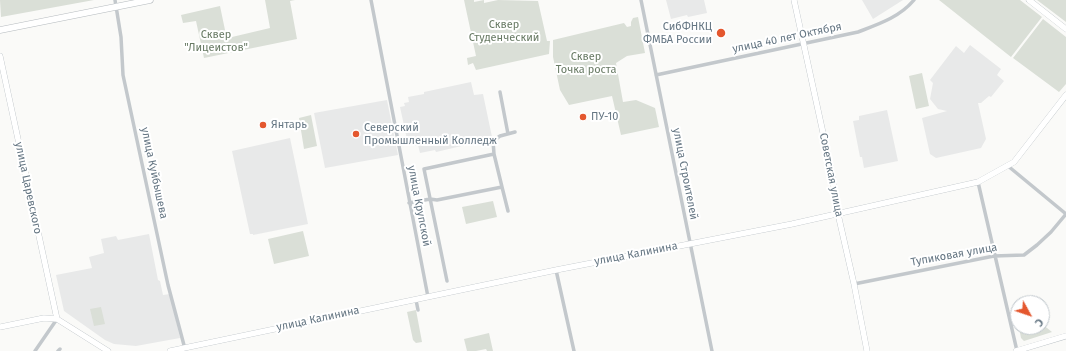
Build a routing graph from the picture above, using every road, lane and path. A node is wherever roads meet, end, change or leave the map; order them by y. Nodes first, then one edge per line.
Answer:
1 (150, 0) edge
2 (371, 0) edge
3 (641, 0) edge
4 (794, 0) edge
5 (914, 0) edge
6 (1029, 0) edge
7 (115, 3) edge
8 (1066, 29) edge
9 (0, 30) edge
10 (804, 43) junction
11 (0, 56) edge
12 (656, 75) junction
13 (500, 92) dead end
14 (1066, 95) edge
15 (515, 132) dead end
16 (508, 134) junction
17 (494, 154) junction
18 (1008, 166) junction
19 (978, 182) junction
20 (502, 187) junction
21 (430, 199) junction
22 (410, 204) junction
23 (508, 211) dead end
24 (838, 214) junction
25 (1066, 214) edge
26 (690, 243) junction
27 (994, 256) junction
28 (556, 270) junction
29 (447, 281) dead end
30 (854, 284) junction
31 (428, 298) junction
32 (416, 300) junction
33 (418, 310) dead end
34 (57, 320) junction
35 (0, 327) edge
36 (1066, 336) edge
37 (185, 349) junction
38 (34, 351) edge
39 (108, 351) edge
40 (170, 351) edge
41 (574, 351) edge
42 (712, 351) edge
43 (867, 351) edge
44 (1016, 351) edge

1 - 7 main road
2 - 22 street, улица Крупской
3 - 12 street, улица Строителей
4 - 10 main road, Советская улица
5 - 10 street, улица 40 лет Октября
6 - 8 main road
7 - 9 main road
7 - 37 street, улица Куйбышева
10 - 12 street, улица 40 лет Октября
10 - 24 main road, Советская улица
11 - 34 main road, улица Царевского
12 - 26 street, улица Строителей
13 - 16 street
14 - 18 main road, улица Калинина
15 - 16 street
16 - 17 street
17 - 20 street
17 - 21 street
18 - 19 main road, улица Калинина
18 - 25 street
19 - 24 main road, улица Калинина
19 - 27 street
20 - 21 street
20 - 23 street
21 - 22 street
21 - 29 street
22 - 31 street, улица Крупской
24 - 26 main road, улица Калинина
24 - 30 main road, Советская улица
25 - 27 street, Тупиковая улица
26 - 28 main road, улица Калинина
26 - 42 street, улица Строителей
27 - 30 street, Тупиковая улица
27 - 44 street
28 - 31 main road, улица Калинина
28 - 41 street
30 - 43 main road, Советская улица
31 - 32 main road, улица Калинина
32 - 33 street
32 - 37 main road, улица Калинина
34 - 35 main road
34 - 38 street
34 - 39 main road
36 - 44 main road
37 - 40 main road, улица Калинина

